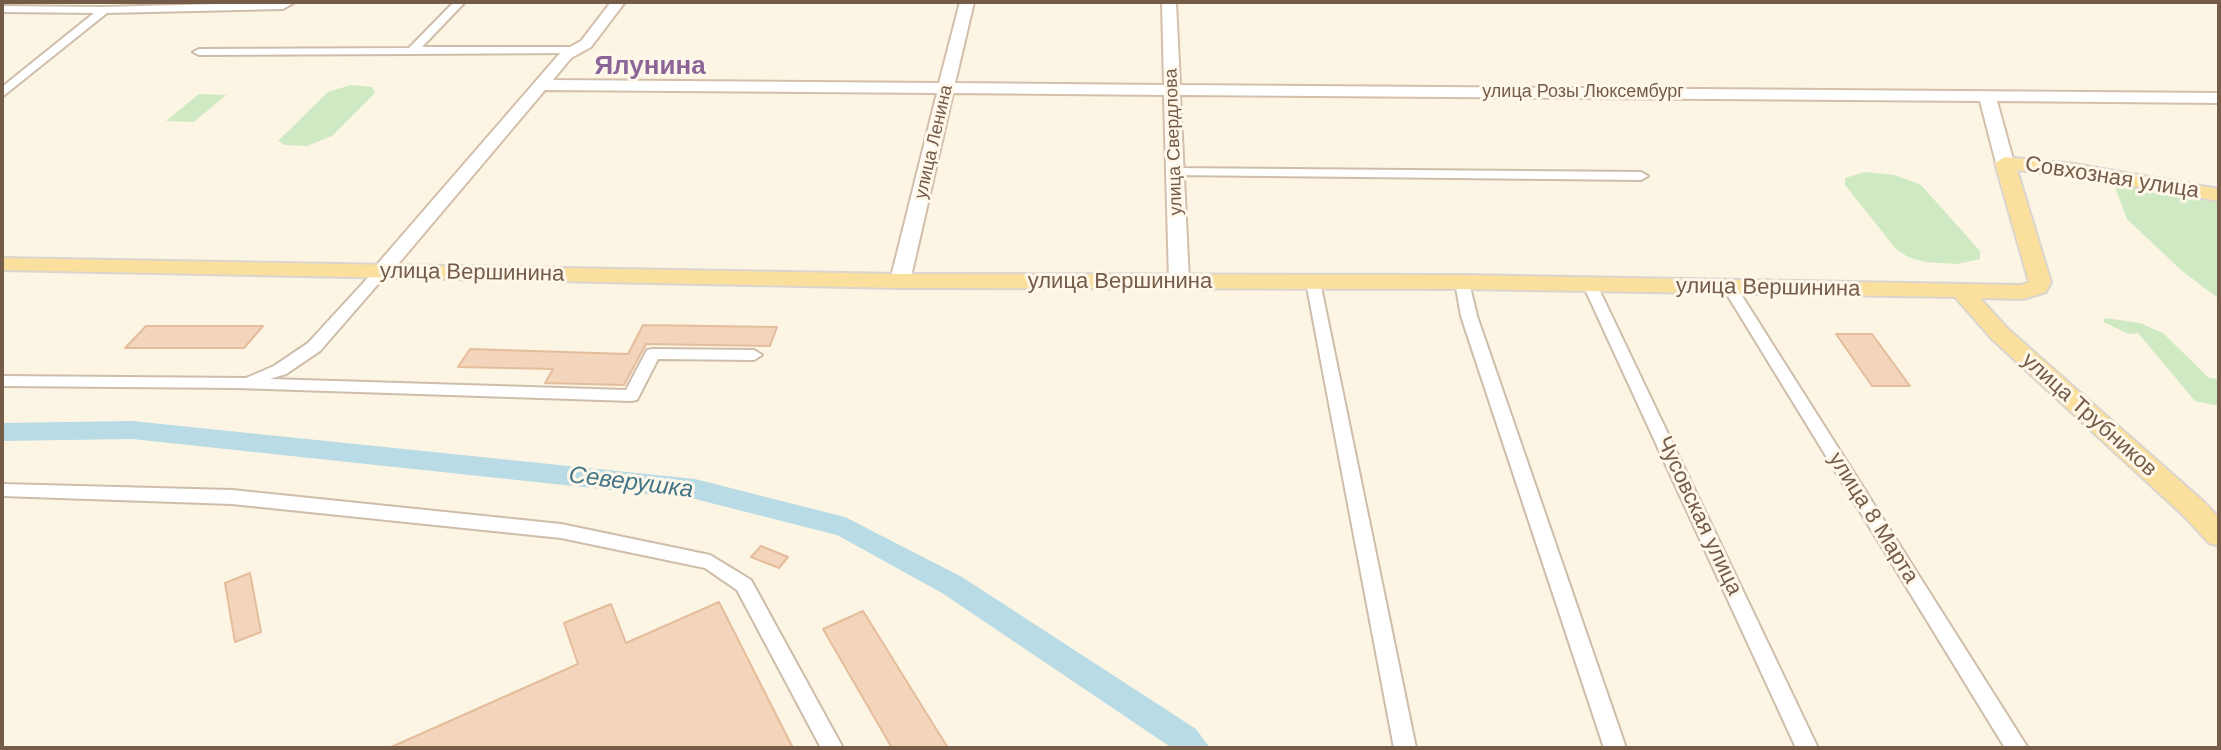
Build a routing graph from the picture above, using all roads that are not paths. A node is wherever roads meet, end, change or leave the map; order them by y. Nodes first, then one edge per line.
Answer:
1 (115, 2) edge
2 (460, 2) edge
3 (618, 2) edge
4 (967, 2) edge
5 (1169, 2) edge
6 (286, 4) edge
7 (2, 9) edge
8 (104, 10) junction
9 (575, 50) junction
10 (412, 51) junction
11 (199, 52) dead end
12 (541, 85) junction
13 (947, 87) junction
14 (1172, 89) junction
15 (2, 93) edge
16 (1987, 95) junction
17 (2219, 98) edge
18 (2005, 163) junction
19 (1175, 172) junction
20 (1641, 176) dead end
21 (2219, 195) edge
22 (2, 264) edge
23 (381, 272) junction
24 (900, 281) junction
25 (1179, 281) junction
26 (1313, 282) junction
27 (1462, 282) junction
28 (1590, 285) junction
29 (1730, 288) junction
30 (1961, 291) junction
31 (314, 347) junction
32 (754, 355) dead end
33 (2, 381) edge
34 (237, 383) junction
35 (317, 385) junction
36 (2, 490) edge
37 (2219, 536) edge
38 (832, 748) edge
39 (1405, 748) edge
40 (1615, 748) edge
41 (1807, 748) edge
42 (2017, 748) edge

1 - 8 street
2 - 10 street
3 - 9 street
4 - 13 street, улица Ленина
5 - 14 street, улица Свердлова
6 - 8 street
7 - 8 street
8 - 15 street
9 - 10 street
9 - 12 street
10 - 11 street
12 - 13 street, улица Розы Люксембург
12 - 23 street
13 - 14 street, улица Розы Люксембург
13 - 24 street, улица Ленина
14 - 16 street, улица Розы Люксембург
14 - 19 street, улица Свердлова
16 - 17 street, улица Розы Люксембург
16 - 18 street, улица Вершинина
18 - 21 main road, Совхозная улица
18 - 30 main road, улица Вершинина
19 - 20 street
19 - 25 street, улица Свердлова
22 - 23 main road, улица Вершинина
23 - 24 main road, улица Вершинина
23 - 31 street
24 - 25 main road, улица Вершинина
25 - 26 main road, улица Вершинина
26 - 27 main road, улица Вершинина
26 - 39 street
27 - 28 main road, улица Вершинина
27 - 40 street
28 - 29 main road, улица Вершинина
28 - 41 street, Чусовская улица
29 - 30 main road, улица Вершинина
29 - 42 street, улица 8 Марта
30 - 37 main road, улица Трубников
31 - 34 street
31 - 35 street
32 - 35 street
33 - 34 street
34 - 35 street
36 - 38 street

